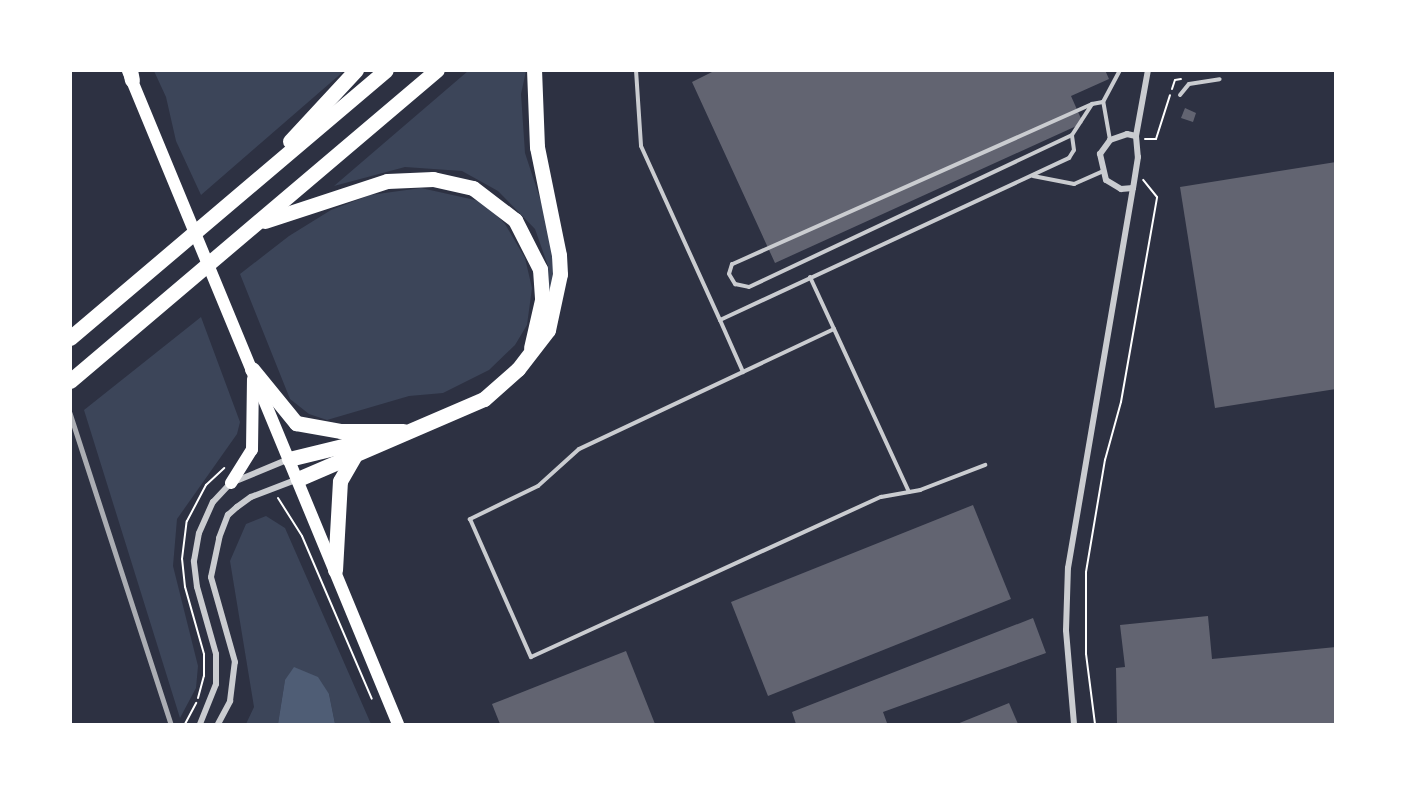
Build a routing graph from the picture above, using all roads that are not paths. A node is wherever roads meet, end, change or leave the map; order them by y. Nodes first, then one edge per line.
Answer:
1 (356, 70) edge
2 (386, 70) edge
3 (437, 70) edge
4 (534, 70) edge
5 (636, 70) edge
6 (1120, 70) edge
7 (1148, 70) edge
8 (130, 74) edge
9 (1220, 79) dead end
10 (1180, 95) dead end
11 (1103, 102) junction
12 (1092, 104) junction
13 (1072, 135) junction
14 (1136, 136) junction
15 (1110, 140) junction
16 (1101, 172) junction
17 (1032, 176) junction
18 (1133, 188) junction
19 (243, 192) junction
20 (260, 223) junction
21 (810, 278) junction
22 (720, 320) junction
23 (834, 329) junction
24 (70, 338) edge
25 (531, 348) junction
26 (252, 369) junction
27 (743, 372) junction
28 (70, 381) edge
29 (406, 431) junction
30 (354, 457) junction
31 (289, 459) junction
32 (985, 465) dead end
33 (298, 479) junction
34 (231, 483) junction
35 (909, 492) junction
36 (335, 570) junction
37 (200, 724) edge
38 (218, 724) edge
39 (398, 724) edge
40 (1074, 724) edge

1 - 19 highway
2 - 19 highway
3 - 20 highway
4 - 25 highway
5 - 22 lane
6 - 11 lane
7 - 14 street
8 - 26 main road
9 - 10 lane
11 - 12 lane
11 - 15 lane
12 - 13 lane
12 - 13 lane
13 - 17 lane
14 - 15 street
14 - 18 street
15 - 16 street
16 - 17 lane
16 - 18 street
17 - 21 lane
18 - 40 street
19 - 24 highway
20 - 25 highway
20 - 28 highway
21 - 22 lane
21 - 23 lane
22 - 27 lane
23 - 27 lane
23 - 35 lane
25 - 29 highway
26 - 29 highway
26 - 31 main road
26 - 34 main road
27 - 35 lane
29 - 30 highway
29 - 31 highway
30 - 33 highway
30 - 36 highway
31 - 33 main road
31 - 34 street
32 - 35 lane
33 - 36 main road
33 - 38 street
34 - 37 street
36 - 39 main road

